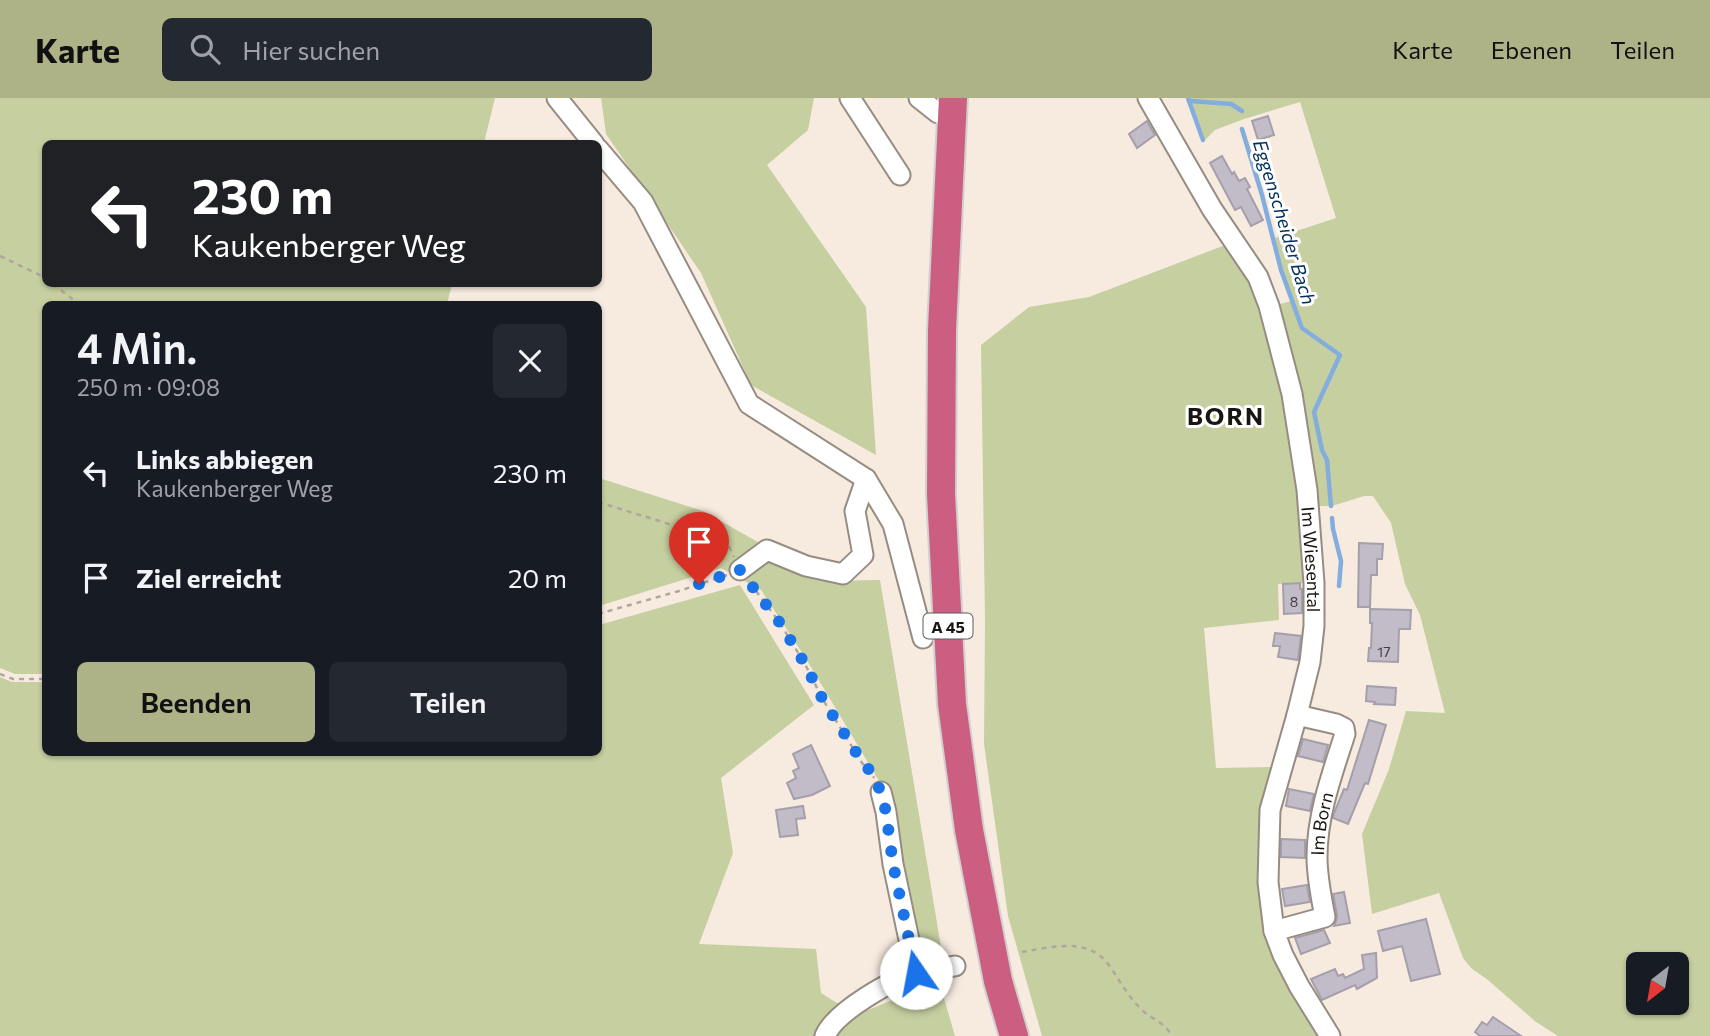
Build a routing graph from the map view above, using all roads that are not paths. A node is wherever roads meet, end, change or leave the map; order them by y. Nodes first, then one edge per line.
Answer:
1 (557, 98) edge
2 (850, 98) edge
3 (919, 98) edge
4 (966, 98) edge
5 (1149, 98) edge
6 (946, 106) edge
7 (591, 140) edge
8 (602, 154) edge
9 (901, 175) dead end
10 (956, 211) junction
11 (866, 479) junction
12 (740, 570) road end
13 (923, 638) dead end
14 (1297, 715) junction
15 (881, 792) road end
16 (1274, 931) junction
17 (955, 966) dead end
18 (916, 973) junction
19 (825, 1036) edge
20 (1014, 1036) edge
21 (1026, 1036) edge
22 (1329, 1036) edge

1 - 7 street
2 - 9 street
3 - 6 street
4 - 10 highway, A 45
5 - 14 street, Im Wiesental
6 - 10 highway, A 45
8 - 11 street
10 - 20 highway, A 45
10 - 21 highway, A 45
11 - 12 street
11 - 13 street
14 - 16 street, Im Wiesental
14 - 16 street, Im Born
15 - 18 street
16 - 22 street, Im Wiesental
17 - 18 street
18 - 19 street

